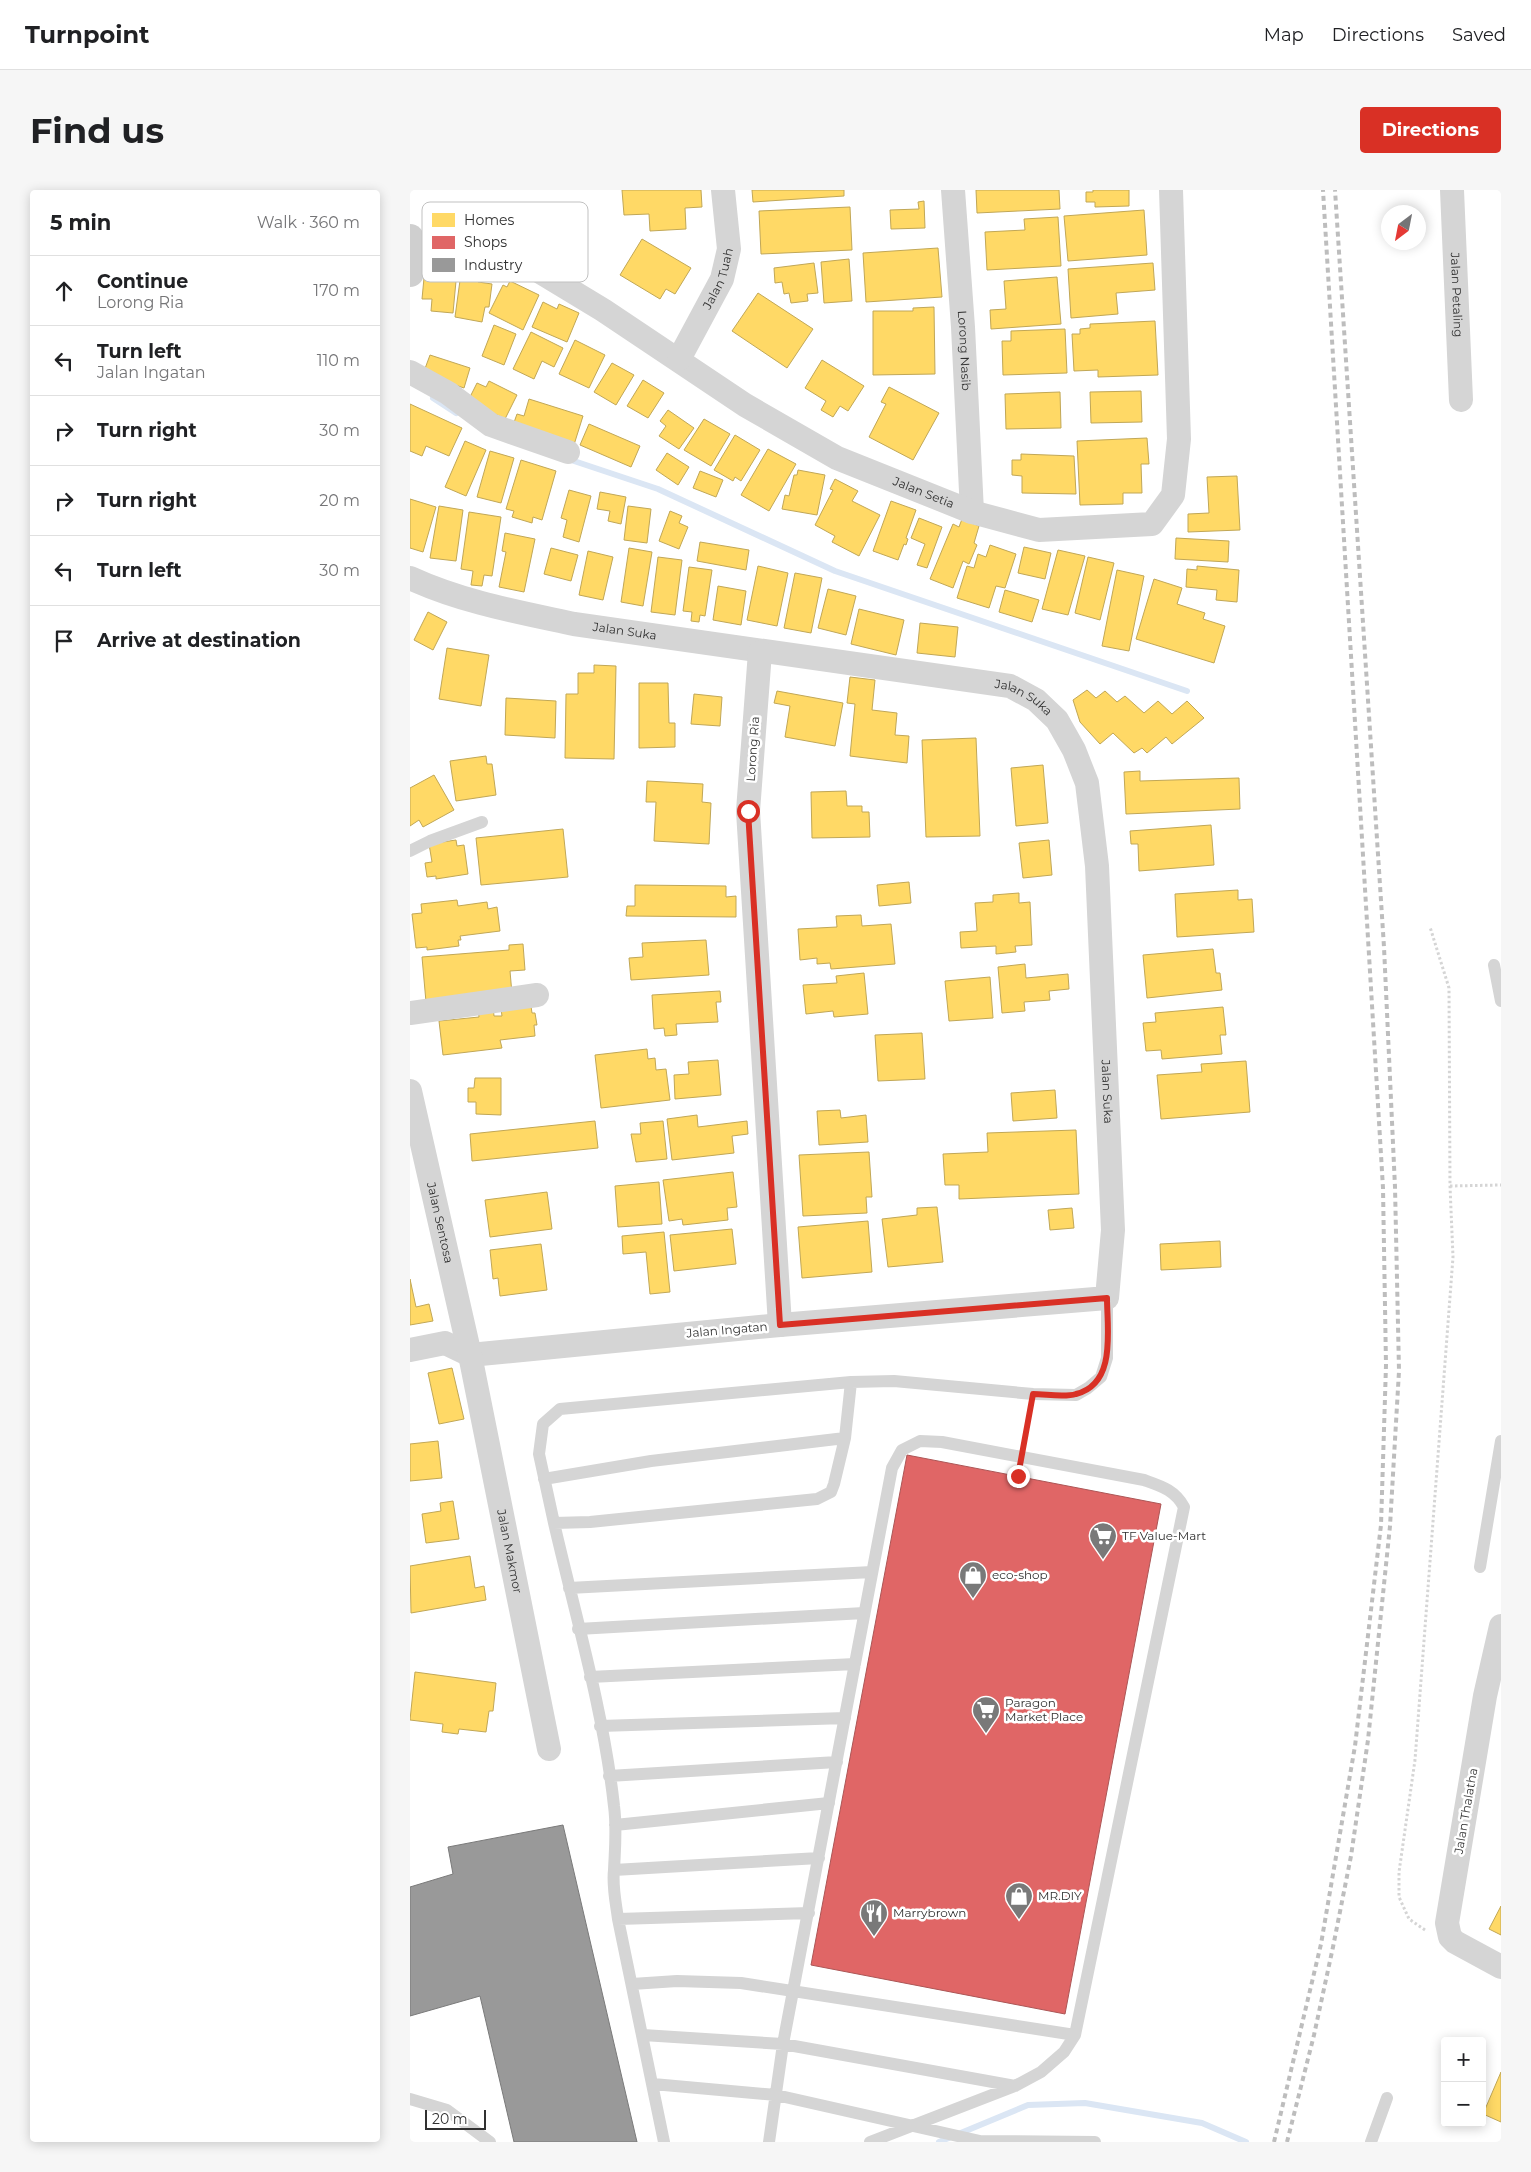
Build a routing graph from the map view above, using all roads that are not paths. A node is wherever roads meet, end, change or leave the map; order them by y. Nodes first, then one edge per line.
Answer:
1 (724, 190) edge
2 (952, 190) edge
3 (1171, 190) edge
4 (1452, 190) edge
5 (556, 282) edge
6 (679, 359) junction
7 (410, 372) edge
8 (1461, 400) dead end
9 (568, 452) dead end
10 (972, 512) junction
11 (410, 578) edge
12 (760, 652) junction
13 (482, 822) dead end
14 (410, 851) edge
15 (1494, 965) dead end
16 (537, 995) dead end
17 (1501, 1001) edge
18 (410, 1013) edge
19 (410, 1091) edge
20 (1107, 1298) junction
21 (780, 1325) junction
22 (410, 1350) edge
23 (470, 1355) junction
24 (851, 1382) junction
25 (844, 1438) junction
26 (1501, 1441) edge
27 (544, 1479) junction
28 (554, 1523) junction
29 (1480, 1567) dead end
30 (872, 1572) junction
31 (569, 1588) junction
32 (864, 1613) junction
33 (1501, 1626) edge
34 (578, 1630) junction
35 (855, 1664) junction
36 (590, 1678) junction
37 (1493, 1699) edge
38 (845, 1718) junction
39 (600, 1726) junction
40 (549, 1749) dead end
41 (836, 1762) junction
42 (609, 1776) junction
43 (829, 1804) junction
44 (616, 1825) junction
45 (819, 1858) junction
46 (614, 1870) junction
47 (809, 1913) junction
48 (618, 1919) junction
49 (1501, 1967) edge
50 (632, 1984) junction
51 (794, 1990) junction
52 (643, 2035) junction
53 (1075, 2035) junction
54 (783, 2044) junction
55 (653, 2084) junction
56 (1015, 2086) junction
57 (776, 2095) junction
58 (410, 2098) edge
59 (1387, 2098) dead end
60 (913, 2126) junction
61 (980, 2141) edge
62 (490, 2142) edge
63 (664, 2142) edge
64 (769, 2142) edge
65 (870, 2142) edge
66 (1095, 2142) edge
67 (1371, 2142) edge

1 - 6 street, Jalan Tuah
2 - 10 street, Lorong Nasib
3 - 10 street, Jalan Setia
4 - 8 street, Jalan Petaling
5 - 6 street, Jalan Setia
6 - 10 street, Jalan Setia
7 - 9 street
11 - 12 street, Jalan Suka
12 - 20 street, Jalan Suka
12 - 21 street, Lorong Ria
13 - 14 lane
15 - 17 lane
16 - 18 street
19 - 23 street, Jalan Sentosa
20 - 21 street, Jalan Ingatan
20 - 24 lane
21 - 23 street, Jalan Ingatan
22 - 23 street
23 - 40 street, Jalan Makmor
24 - 25 lane
24 - 27 lane
25 - 27 lane
25 - 28 lane
26 - 29 lane
27 - 28 lane
28 - 31 lane
30 - 31 lane
30 - 32 lane
30 - 53 lane
31 - 34 lane
32 - 34 lane
32 - 35 lane
33 - 37 street, Jalan Thalatha
34 - 36 lane
35 - 36 lane
35 - 38 lane
36 - 39 lane
37 - 49 street, Jalan Thalatha
38 - 39 lane
38 - 41 lane
39 - 42 lane
41 - 42 lane
41 - 43 lane
42 - 44 lane
43 - 44 lane
43 - 45 lane
44 - 46 lane
45 - 46 lane
45 - 47 lane
46 - 48 lane
47 - 48 lane
47 - 51 lane
48 - 50 lane
50 - 51 lane
50 - 52 lane
51 - 53 lane
51 - 54 lane
52 - 54 lane
52 - 55 lane
53 - 56 lane
54 - 56 lane
54 - 57 lane
55 - 57 lane
55 - 63 lane
56 - 60 lane
57 - 60 lane
57 - 64 lane
58 - 62 lane
59 - 67 lane
60 - 61 lane
60 - 65 lane
61 - 66 lane

